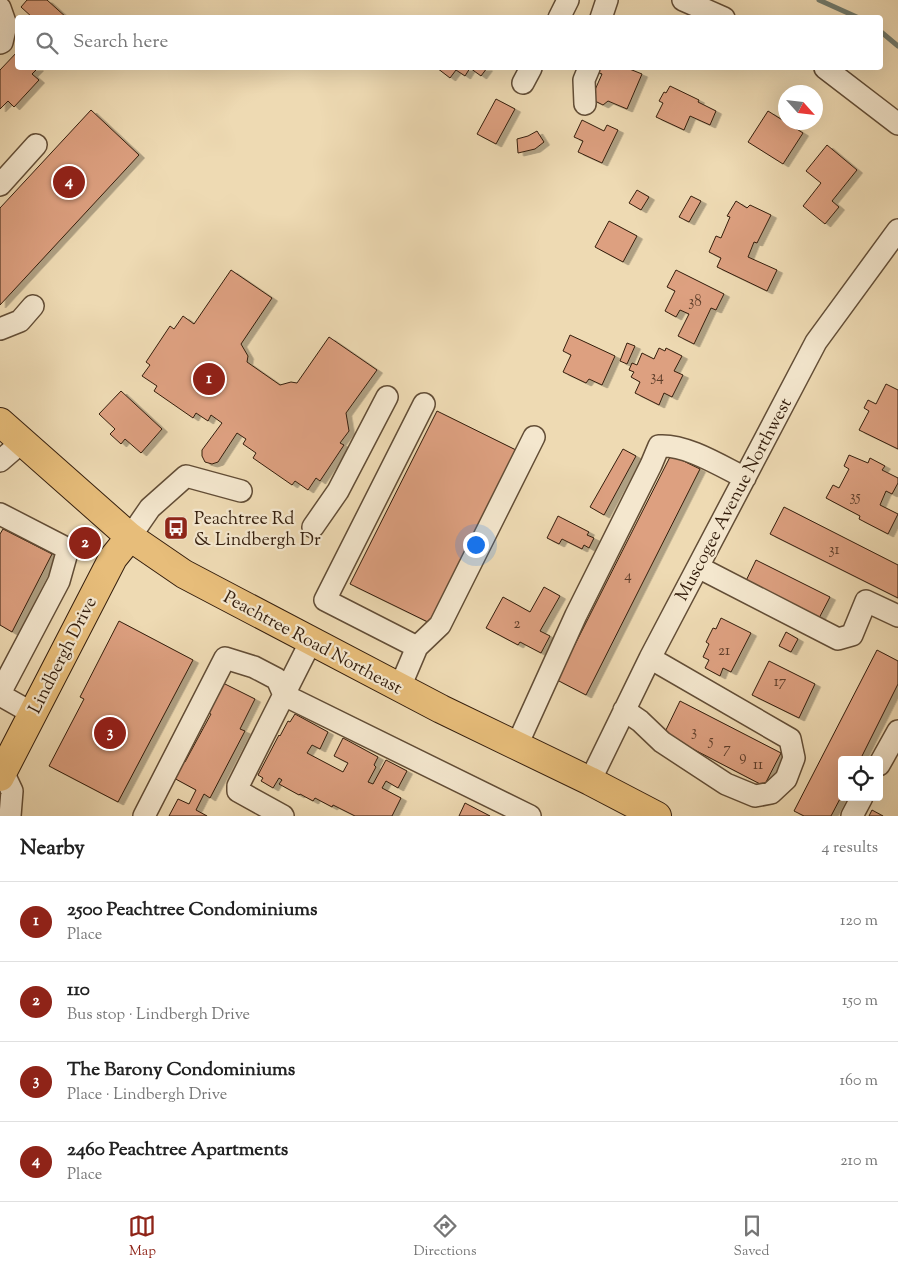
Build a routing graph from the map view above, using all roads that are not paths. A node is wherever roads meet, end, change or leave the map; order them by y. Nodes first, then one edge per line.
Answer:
1 (568, 0) edge
2 (607, 0) edge
3 (693, 2) edge
4 (0, 8) edge
5 (560, 15) edge
6 (602, 15) edge
7 (718, 15) edge
8 (0, 43) edge
9 (588, 70) edge
10 (828, 70) edge
11 (585, 104) dead end
12 (898, 124) edge
13 (36, 145) dead end
14 (0, 185) edge
15 (898, 230) edge
16 (33, 306) dead end
17 (0, 329) edge
18 (388, 397) dead end
19 (424, 404) dead end
20 (0, 422) edge
21 (534, 437) dead end
22 (22, 442) junction
23 (0, 461) edge
24 (745, 478) junction
25 (241, 491) dead end
26 (0, 514) edge
27 (313, 527) dead end
28 (130, 537) junction
29 (698, 567) junction
30 (898, 616) edge
31 (311, 641) junction
32 (417, 647) junction
33 (650, 658) junction
34 (400, 687) junction
35 (0, 694) edge
36 (284, 695) junction
37 (624, 710) junction
38 (32, 713) junction
39 (898, 731) edge
40 (517, 746) junction
41 (883, 759) edge
42 (1, 774) edge
43 (590, 781) junction
44 (860, 801) edge
45 (10, 816) edge
46 (144, 816) edge
47 (284, 816) edge
48 (530, 816) edge
49 (657, 816) edge
50 (852, 816) edge

1 - 5 street
2 - 6 street
3 - 7 street
4 - 8 street
9 - 11 street
10 - 12 street
13 - 14 street
15 - 24 street, Muscogee Avenue Northwest
16 - 17 street
18 - 27 street
19 - 32 street
20 - 22 main road, Peachtree Road Northeast
21 - 32 street
22 - 23 street
22 - 28 main road, Peachtree Road Northeast
24 - 29 street, Muscogee Avenue Northwest
24 - 40 street
25 - 28 street
26 - 35 street
28 - 31 main road, Peachtree Road Northeast
28 - 38 main road, Lindbergh Drive
29 - 30 street
29 - 33 street, Muscogee Avenue Northwest
31 - 34 main road, Peachtree Road Northeast
31 - 36 street
32 - 34 street
33 - 37 street, Muscogee Avenue Northwest
33 - 37 street
34 - 40 main road, Peachtree Road Northeast
35 - 38 street
36 - 46 street
36 - 47 street
36 - 48 street
37 - 43 street, Muscogee Avenue Northwest
38 - 42 main road, Lindbergh Drive
39 - 41 street
40 - 43 main road, Peachtree Road Northeast
42 - 45 street
43 - 49 main road, Peachtree Road Northeast
44 - 50 street

